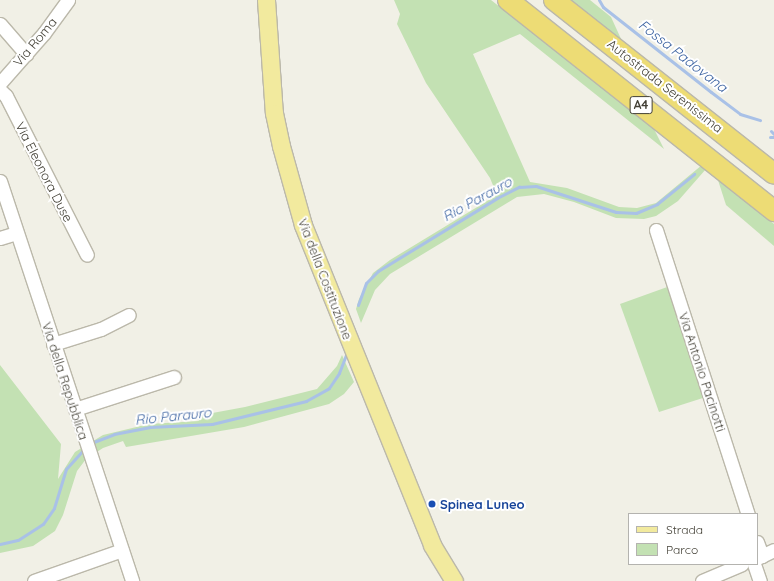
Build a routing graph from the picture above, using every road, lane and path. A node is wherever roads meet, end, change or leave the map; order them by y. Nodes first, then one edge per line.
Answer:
1 (68, 0) edge
2 (266, 0) edge
3 (508, 0) edge
4 (554, 0) edge
5 (0, 24) edge
6 (26, 54) junction
7 (0, 83) edge
8 (0, 90) edge
9 (774, 174) edge
10 (0, 181) edge
11 (774, 211) edge
12 (656, 230) dead end
13 (16, 233) junction
14 (0, 238) edge
15 (87, 255) dead end
16 (129, 315) dead end
17 (53, 344) junction
18 (174, 378) dead end
19 (75, 409) junction
20 (748, 513) edge
21 (432, 545) junction
22 (122, 550) junction
23 (774, 550) edge
24 (758, 559) edge
25 (740, 565) edge
26 (34, 581) edge
27 (132, 581) edge
28 (440, 581) edge
29 (454, 581) edge
30 (702, 581) edge
31 (760, 581) edge

1 - 6 street, Via Roma
2 - 21 main road, Via della Costituzione
3 - 11 highway, A4
4 - 9 highway, Autostrada Serenissima / A4
5 - 6 street
6 - 7 street, Via Roma
8 - 15 street, Via Eleonora Duse
10 - 13 street, Via della Repubblica
12 - 20 street, Via Antonio Pacinotti
13 - 14 street
13 - 17 street, Via della Repubblica
16 - 17 street
17 - 19 street, Via della Repubblica
18 - 19 street
19 - 22 street, Via della Repubblica
21 - 28 main road, Via della Costituzione
21 - 29 main road, Via della Costituzione
22 - 26 street
22 - 27 street, Via della Repubblica
23 - 24 street
24 - 31 street
25 - 30 street

